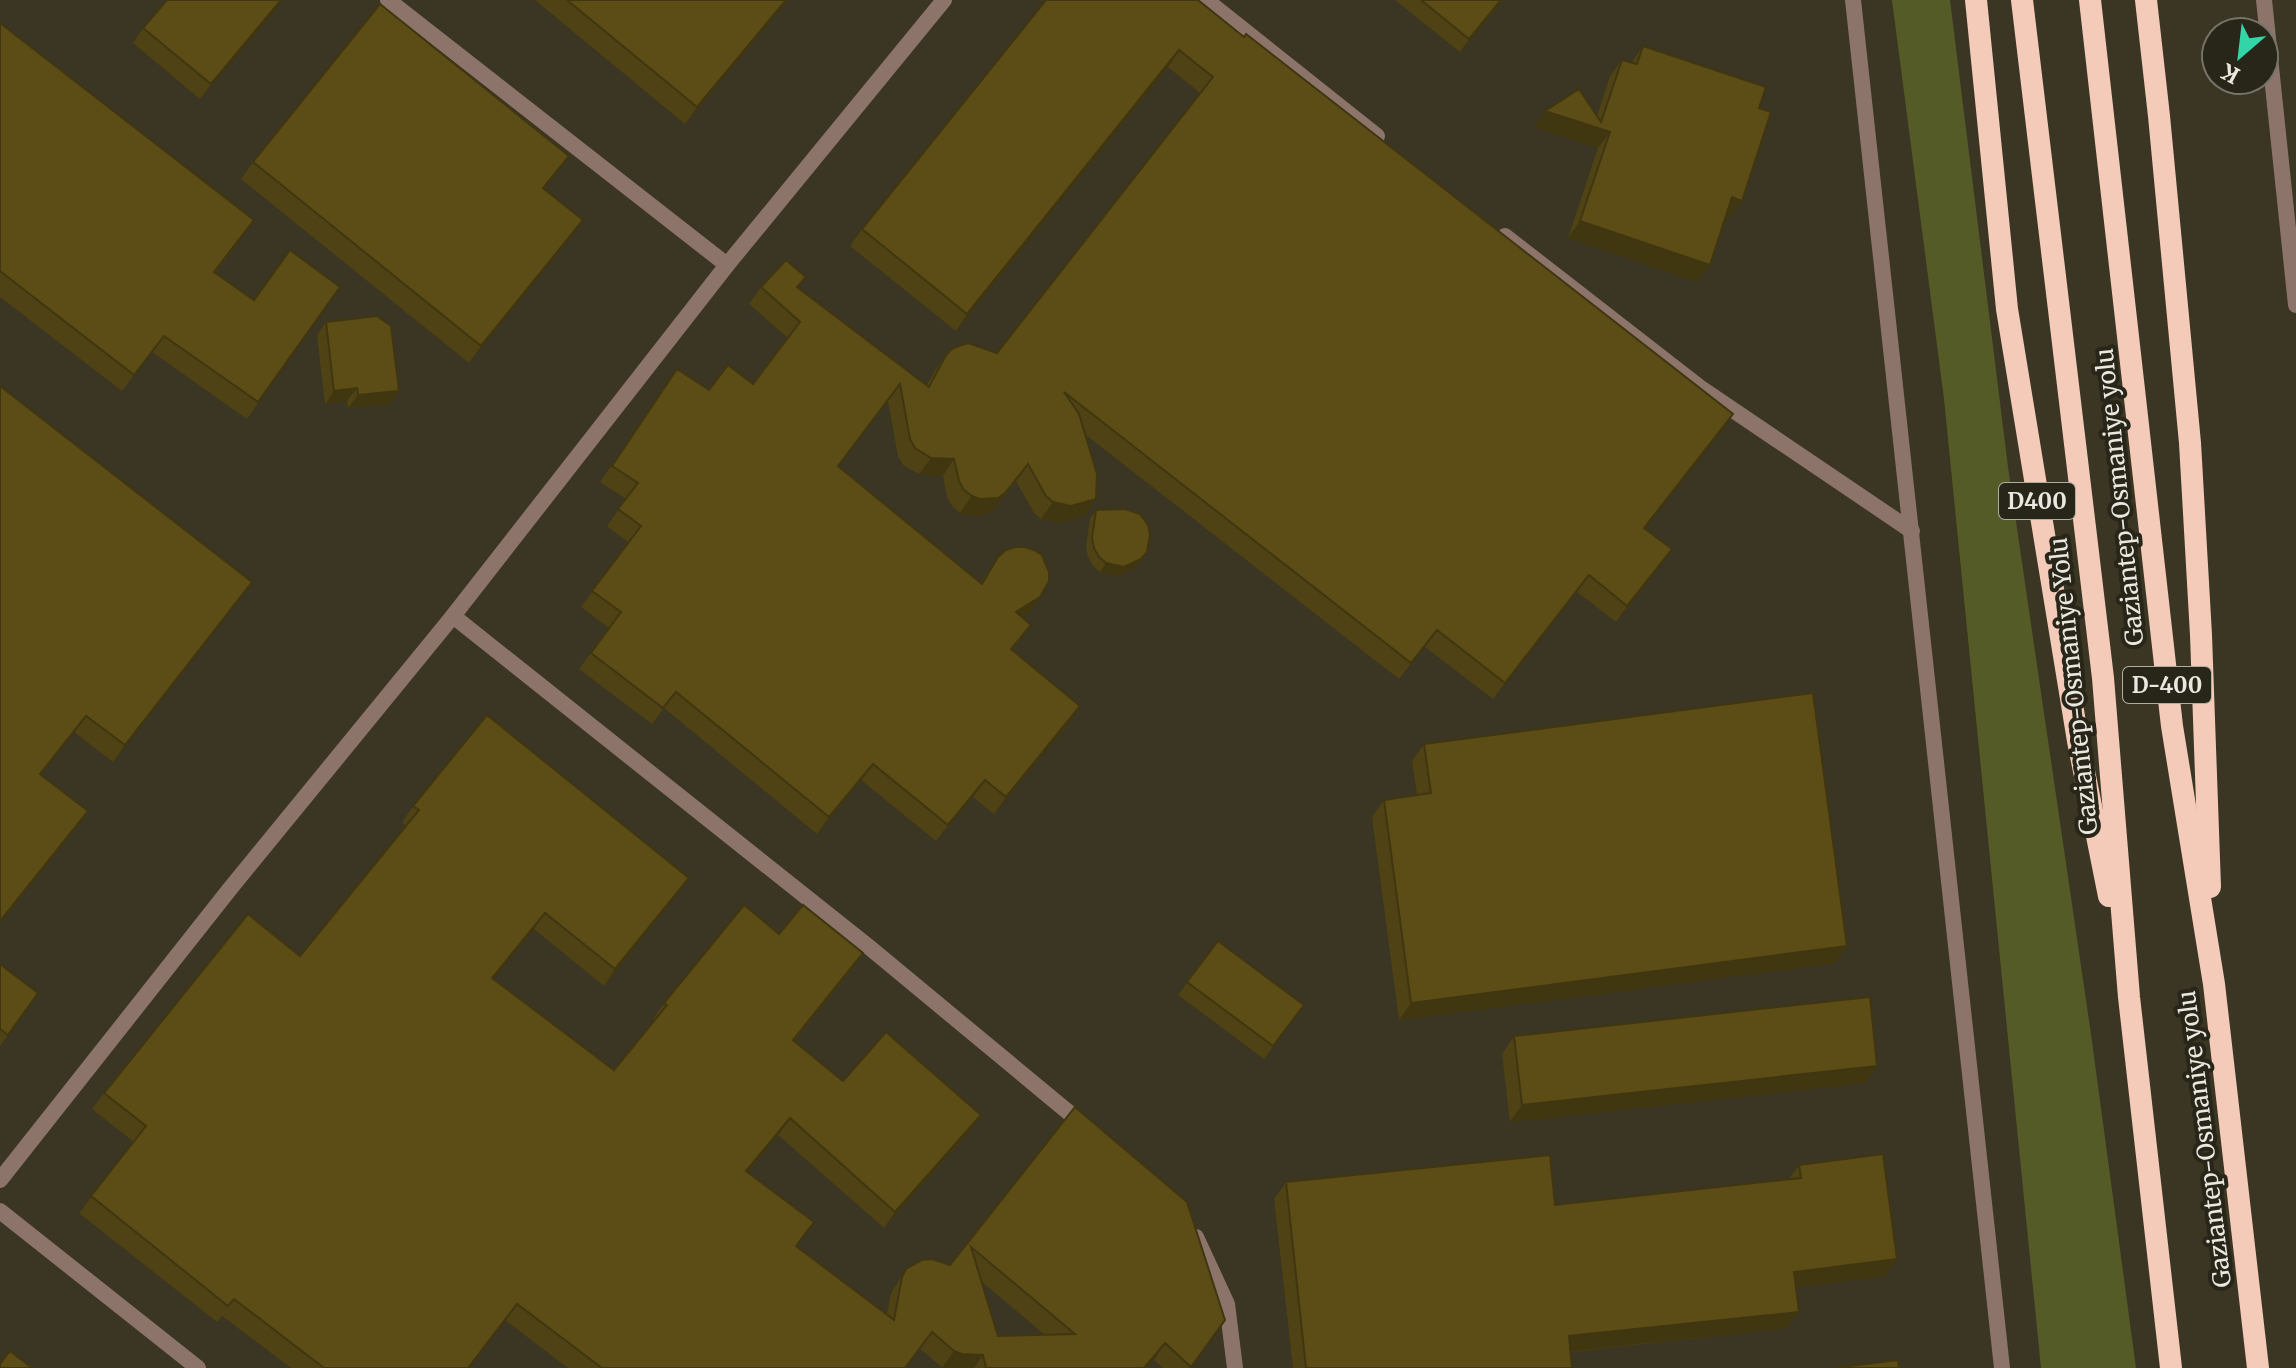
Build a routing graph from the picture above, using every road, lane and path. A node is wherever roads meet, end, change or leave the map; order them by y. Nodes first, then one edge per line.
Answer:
1 (388, 0) edge
2 (944, 0) edge
3 (1206, 0) edge
4 (1853, 0) edge
5 (1976, 0) edge
6 (2022, 0) edge
7 (2090, 0) edge
8 (2146, 0) edge
9 (2264, 0) edge
10 (1394, 150) edge
11 (1493, 227) edge
12 (727, 265) junction
13 (2296, 305) edge
14 (1912, 531) junction
15 (453, 616) junction
16 (2214, 984) junction
17 (2129, 997) junction
18 (1099, 1138) edge
19 (0, 1180) edge
20 (0, 1211) edge
21 (1189, 1222) edge
22 (198, 1368) edge
23 (1235, 1368) edge
24 (2002, 1368) edge
25 (2171, 1368) edge
26 (2258, 1368) edge

1 - 12 street
2 - 12 street
3 - 10 street
4 - 14 street
5 - 17 highway, D400
6 - 17 highway, Gaziantep-Osmaniye Yolu / D-400
7 - 16 highway, Gaziantep-Osmaniye yolu / D-400
8 - 16 highway
9 - 13 street
11 - 14 street
12 - 15 street
14 - 24 street
15 - 18 street
15 - 19 street
16 - 26 highway, Gaziantep-Osmaniye yolu / D-400
17 - 25 highway, Gaziantep-Osmaniye Yolu / D-400
20 - 22 street
21 - 23 street

